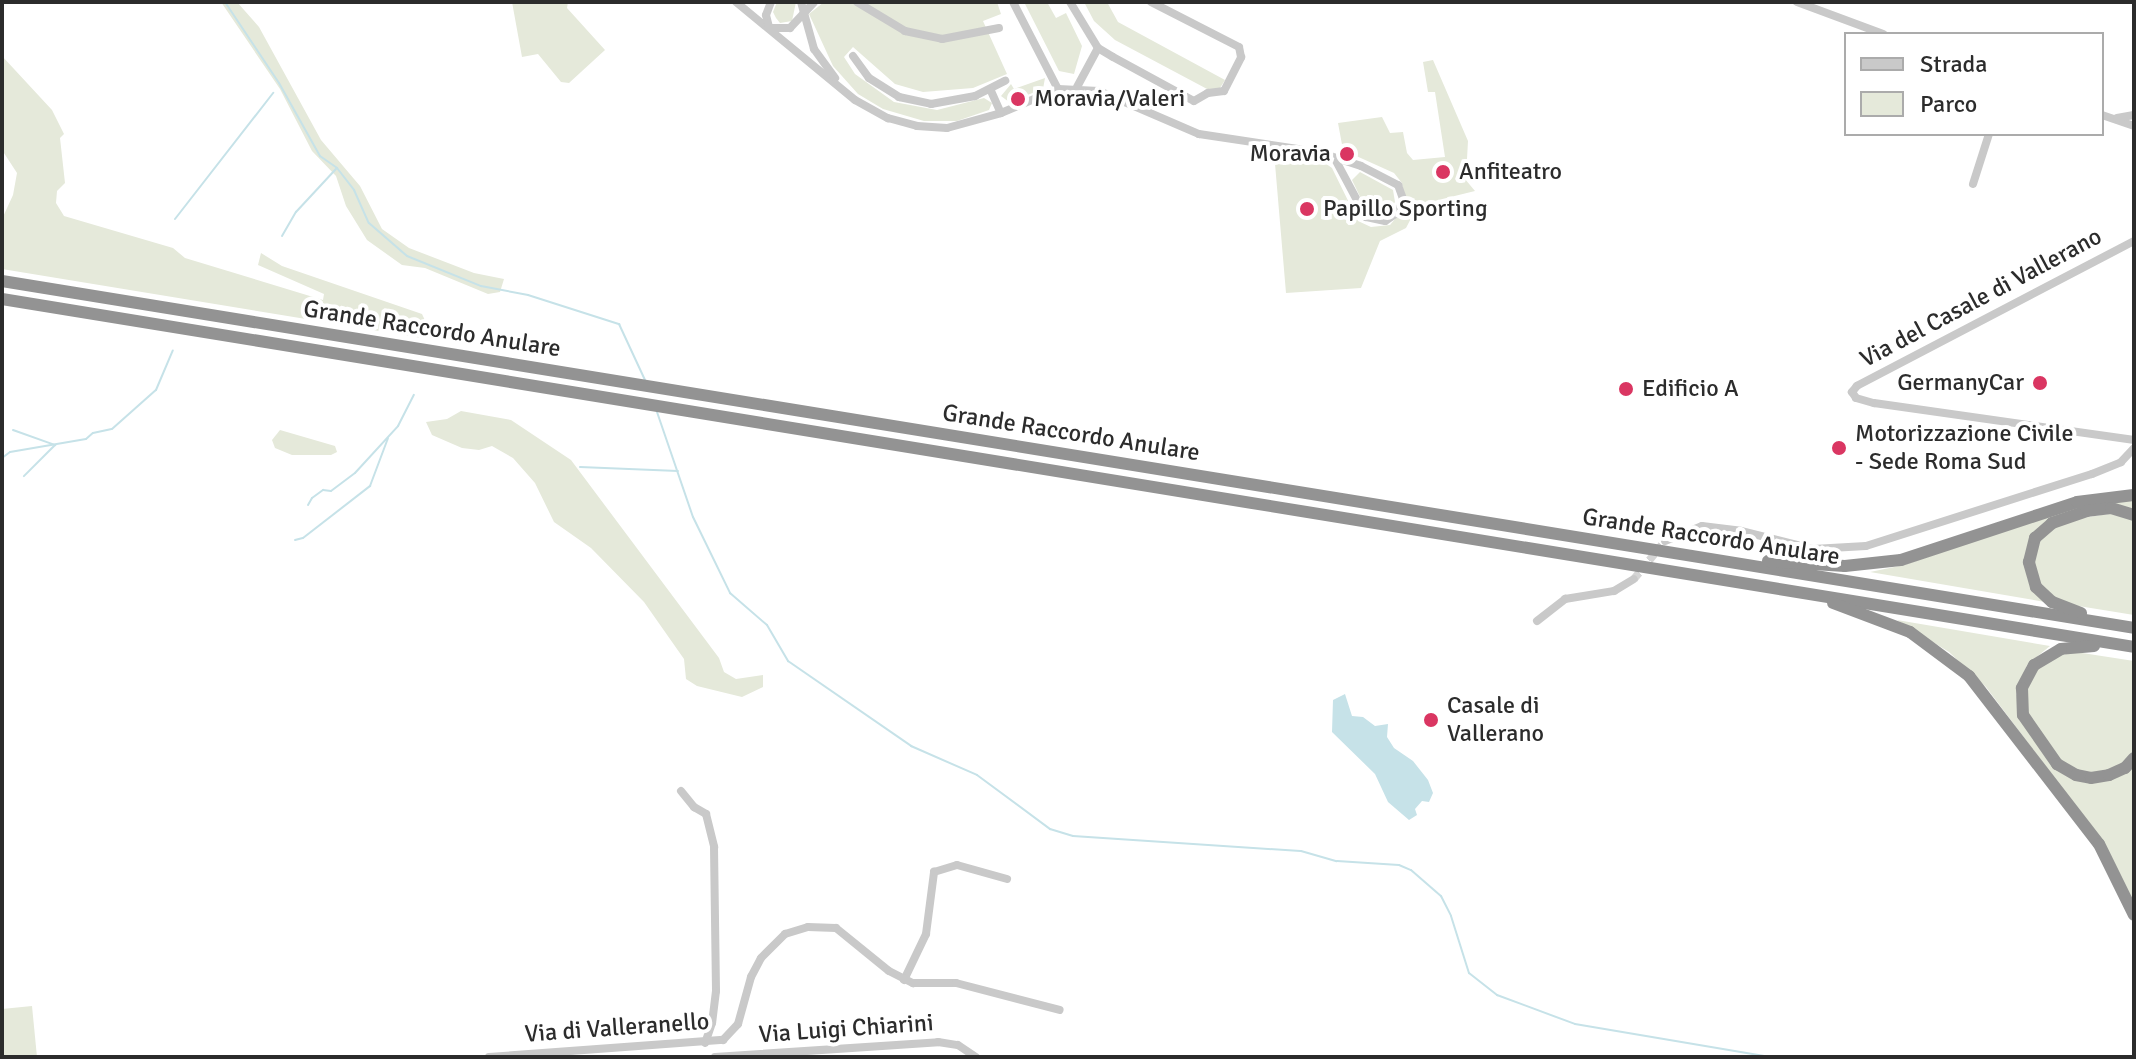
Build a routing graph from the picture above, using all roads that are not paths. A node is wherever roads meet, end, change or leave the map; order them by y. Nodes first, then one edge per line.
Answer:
1 (736, 2) edge
2 (771, 2) edge
3 (814, 2) edge
4 (857, 2) edge
5 (1013, 2) edge
6 (1070, 2) edge
7 (1151, 2) edge
8 (1797, 2) edge
9 (802, 6) edge
10 (769, 28) junction
11 (999, 28) dead end
12 (1878, 32) edge
13 (1098, 48) junction
14 (853, 56) dead end
15 (1005, 81) dead end
16 (1077, 87) junction
17 (842, 89) junction
18 (1058, 89) junction
19 (991, 91) junction
20 (1001, 113) junction
21 (2134, 115) edge
22 (2104, 116) edge
23 (2112, 118) junction
24 (2134, 126) edge
25 (1988, 136) edge
26 (1335, 159) junction
27 (1973, 184) dead end
28 (2134, 241) edge
29 (2, 281) edge
30 (2, 299) edge
31 (2134, 440) edge
32 (2134, 448) edge
33 (2134, 495) edge
34 (2134, 515) edge
35 (1665, 541) tunnel mouth
36 (1688, 555) junction
37 (1634, 579) tunnel mouth
38 (1788, 590) junction
39 (1537, 621) dead end
40 (2128, 627) edge
41 (2118, 644) junction
42 (2134, 647) edge
43 (2134, 758) edge
44 (681, 791) dead end
45 (1007, 879) dead end
46 (2134, 915) edge
47 (904, 980) junction
48 (1060, 1010) dead end
49 (705, 1043) junction
50 (489, 1057) edge
51 (715, 1057) edge
52 (976, 1057) edge

1 - 10 street
2 - 10 street
3 - 9 street
4 - 11 street
5 - 18 street
6 - 13 street
7 - 13 street
8 - 12 street
9 - 10 street
9 - 17 street
10 - 17 street
13 - 16 street
14 - 19 street
15 - 19 street
16 - 18 street
16 - 26 street
17 - 20 street
18 - 20 street
19 - 20 street
21 - 23 street
22 - 23 street
23 - 24 street
25 - 27 street
26 - 26 street
28 - 31 street, Via del Casale di Vallerano
29 - 36 highway, Grande Raccordo Anulare
30 - 38 highway, Grande Raccordo Anulare
32 - 35 street
33 - 36 highway
34 - 40 highway
36 - 40 highway, Grande Raccordo Anulare
37 - 39 street
38 - 41 highway, Grande Raccordo Anulare
38 - 46 highway
41 - 42 highway, Grande Raccordo Anulare
41 - 43 highway
44 - 49 street
45 - 47 street
47 - 48 street
47 - 49 street, Via di Valleranello
49 - 50 street, Via di Valleranello
51 - 52 street, Via Luigi Chiarini

